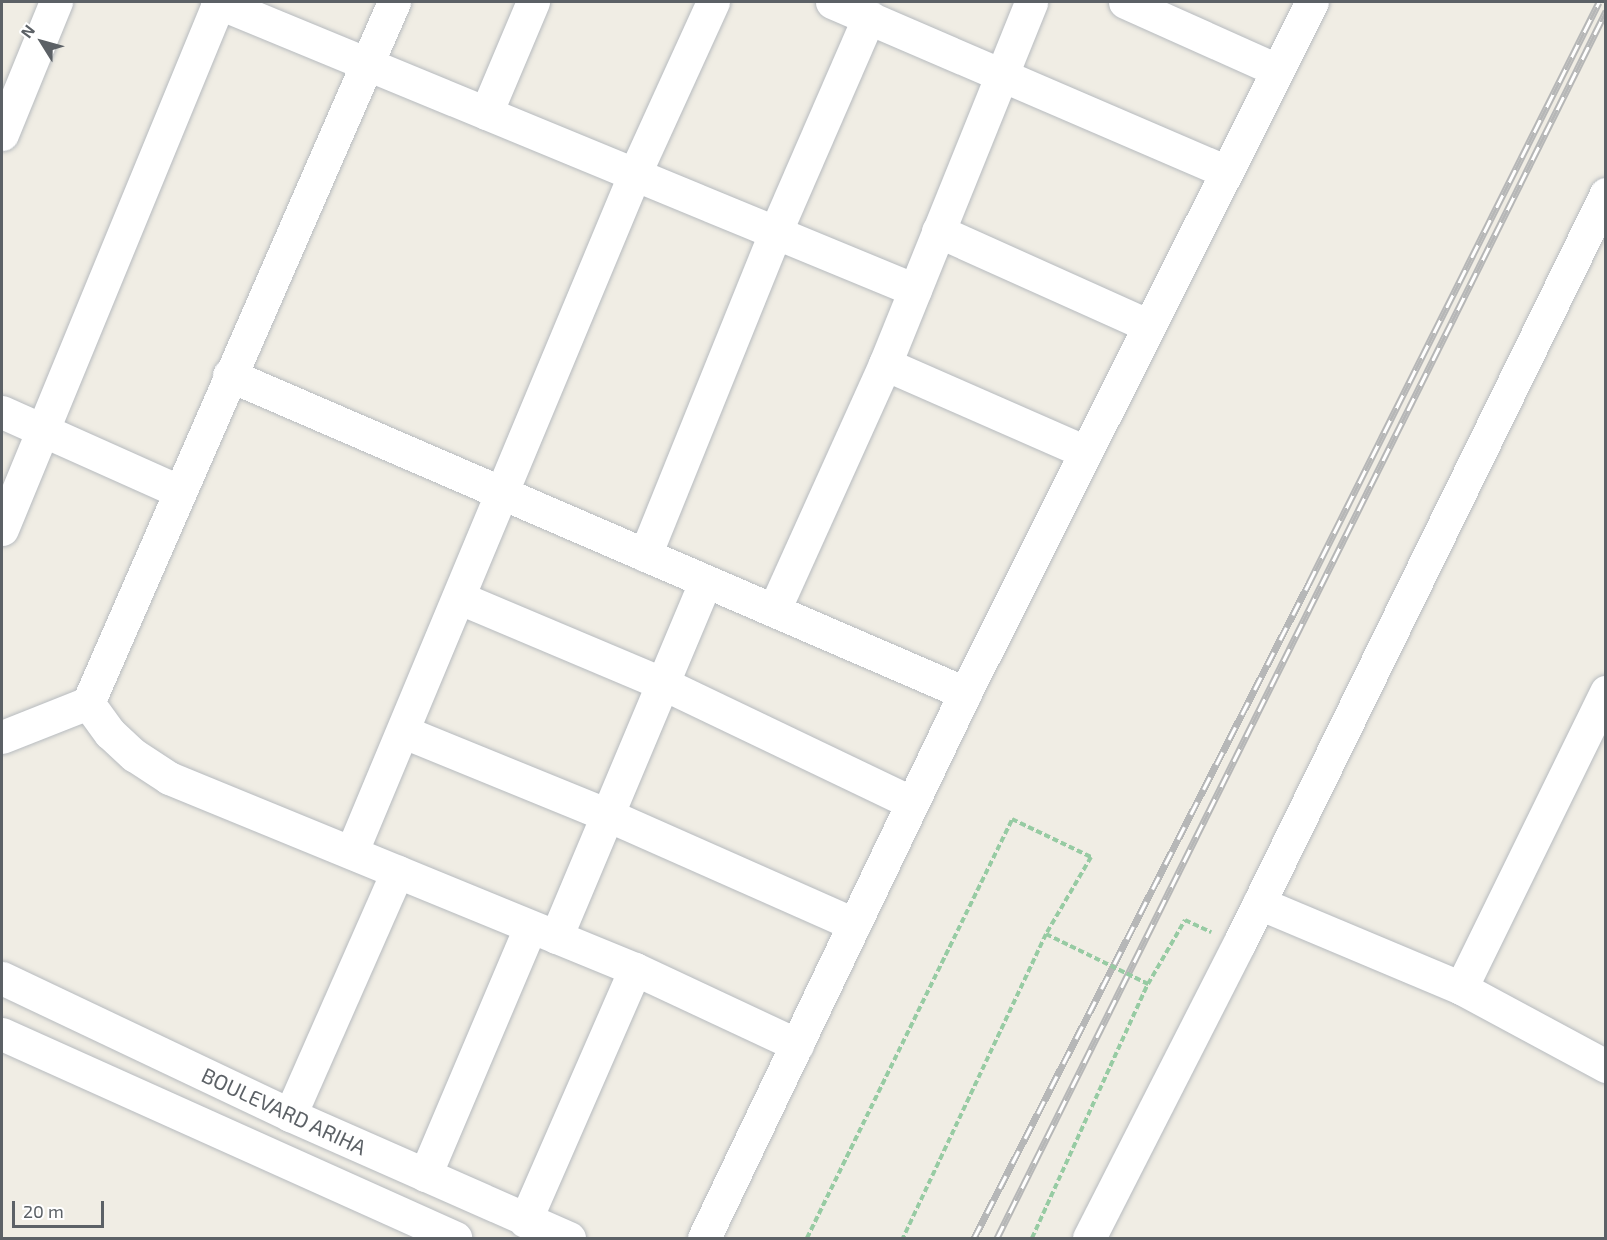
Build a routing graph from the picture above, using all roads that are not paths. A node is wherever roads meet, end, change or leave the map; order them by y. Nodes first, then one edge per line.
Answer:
1 (56, 2) edge
2 (219, 2) edge
3 (393, 2) edge
4 (533, 2) edge
5 (712, 2) edge
6 (832, 2) edge
7 (1031, 2) edge
8 (1125, 2) edge
9 (1312, 2) edge
10 (868, 17) junction
11 (367, 66) junction
12 (1277, 70) junction
13 (1002, 72) junction
14 (486, 113) junction
15 (2, 134) edge
16 (1226, 171) junction
17 (635, 173) junction
18 (1605, 194) edge
19 (938, 231) junction
20 (775, 234) junction
21 (915, 290) junction
22 (1149, 326) junction
23 (885, 364) junction
24 (230, 375) junction
25 (2, 412) edge
26 (45, 431) junction
27 (1085, 452) junction
28 (179, 491) junction
29 (502, 493) junction
30 (2, 529) edge
31 (645, 555) junction
32 (706, 581) junction
33 (460, 598) junction
34 (774, 610) junction
35 (664, 684) junction
36 (1605, 692) edge
37 (965, 693) junction
38 (88, 703) junction
39 (404, 732) junction
40 (2, 737) edge
41 (912, 803) junction
42 (610, 816) junction
43 (352, 851) junction
44 (397, 872) junction
45 (1259, 903) junction
46 (854, 924) junction
47 (543, 933) junction
48 (635, 969) junction
49 (2, 978) edge
50 (1461, 988) junction
51 (2, 1034) edge
52 (796, 1045) junction
53 (1605, 1066) edge
54 (290, 1115) junction
55 (425, 1176) junction
56 (525, 1221) junction
57 (455, 1239) edge
58 (569, 1239) edge
59 (704, 1239) edge
60 (1089, 1239) edge

1 - 15 street
2 - 11 street
2 - 26 street
3 - 11 street
4 - 14 street
5 - 17 street
6 - 10 street
7 - 13 street
8 - 12 street
9 - 12 street
10 - 13 street
10 - 20 street
11 - 14 street
11 - 24 street
12 - 16 street
13 - 16 street
13 - 19 street
14 - 17 street
16 - 22 street
17 - 20 street
17 - 29 street
18 - 45 street
19 - 21 street
19 - 22 street
20 - 21 street
20 - 31 street
21 - 23 street
22 - 27 street
23 - 27 street
23 - 34 street
24 - 28 street
24 - 29 street
25 - 26 street
26 - 28 street
26 - 30 street
27 - 37 street
28 - 38 street
29 - 31 street
29 - 33 street
31 - 32 street
32 - 34 street
32 - 35 street
33 - 35 street
33 - 39 street
34 - 37 street
35 - 41 street
35 - 42 street
36 - 50 street
37 - 41 street
38 - 40 street
38 - 43 street
39 - 42 street
39 - 43 street
41 - 46 street
42 - 46 street
42 - 47 street
43 - 44 street
44 - 47 street
44 - 54 street
45 - 50 street
45 - 60 street
46 - 52 street
47 - 48 street
47 - 55 street
48 - 52 street
48 - 56 street
49 - 54 street, BOULEVARD ARIHA
50 - 53 street
51 - 57 street
52 - 59 street
54 - 55 street, BOULEVARD ARIHA
55 - 56 street, BOULEVARD ARIHA
56 - 58 street, BOULEVARD ARIHA

